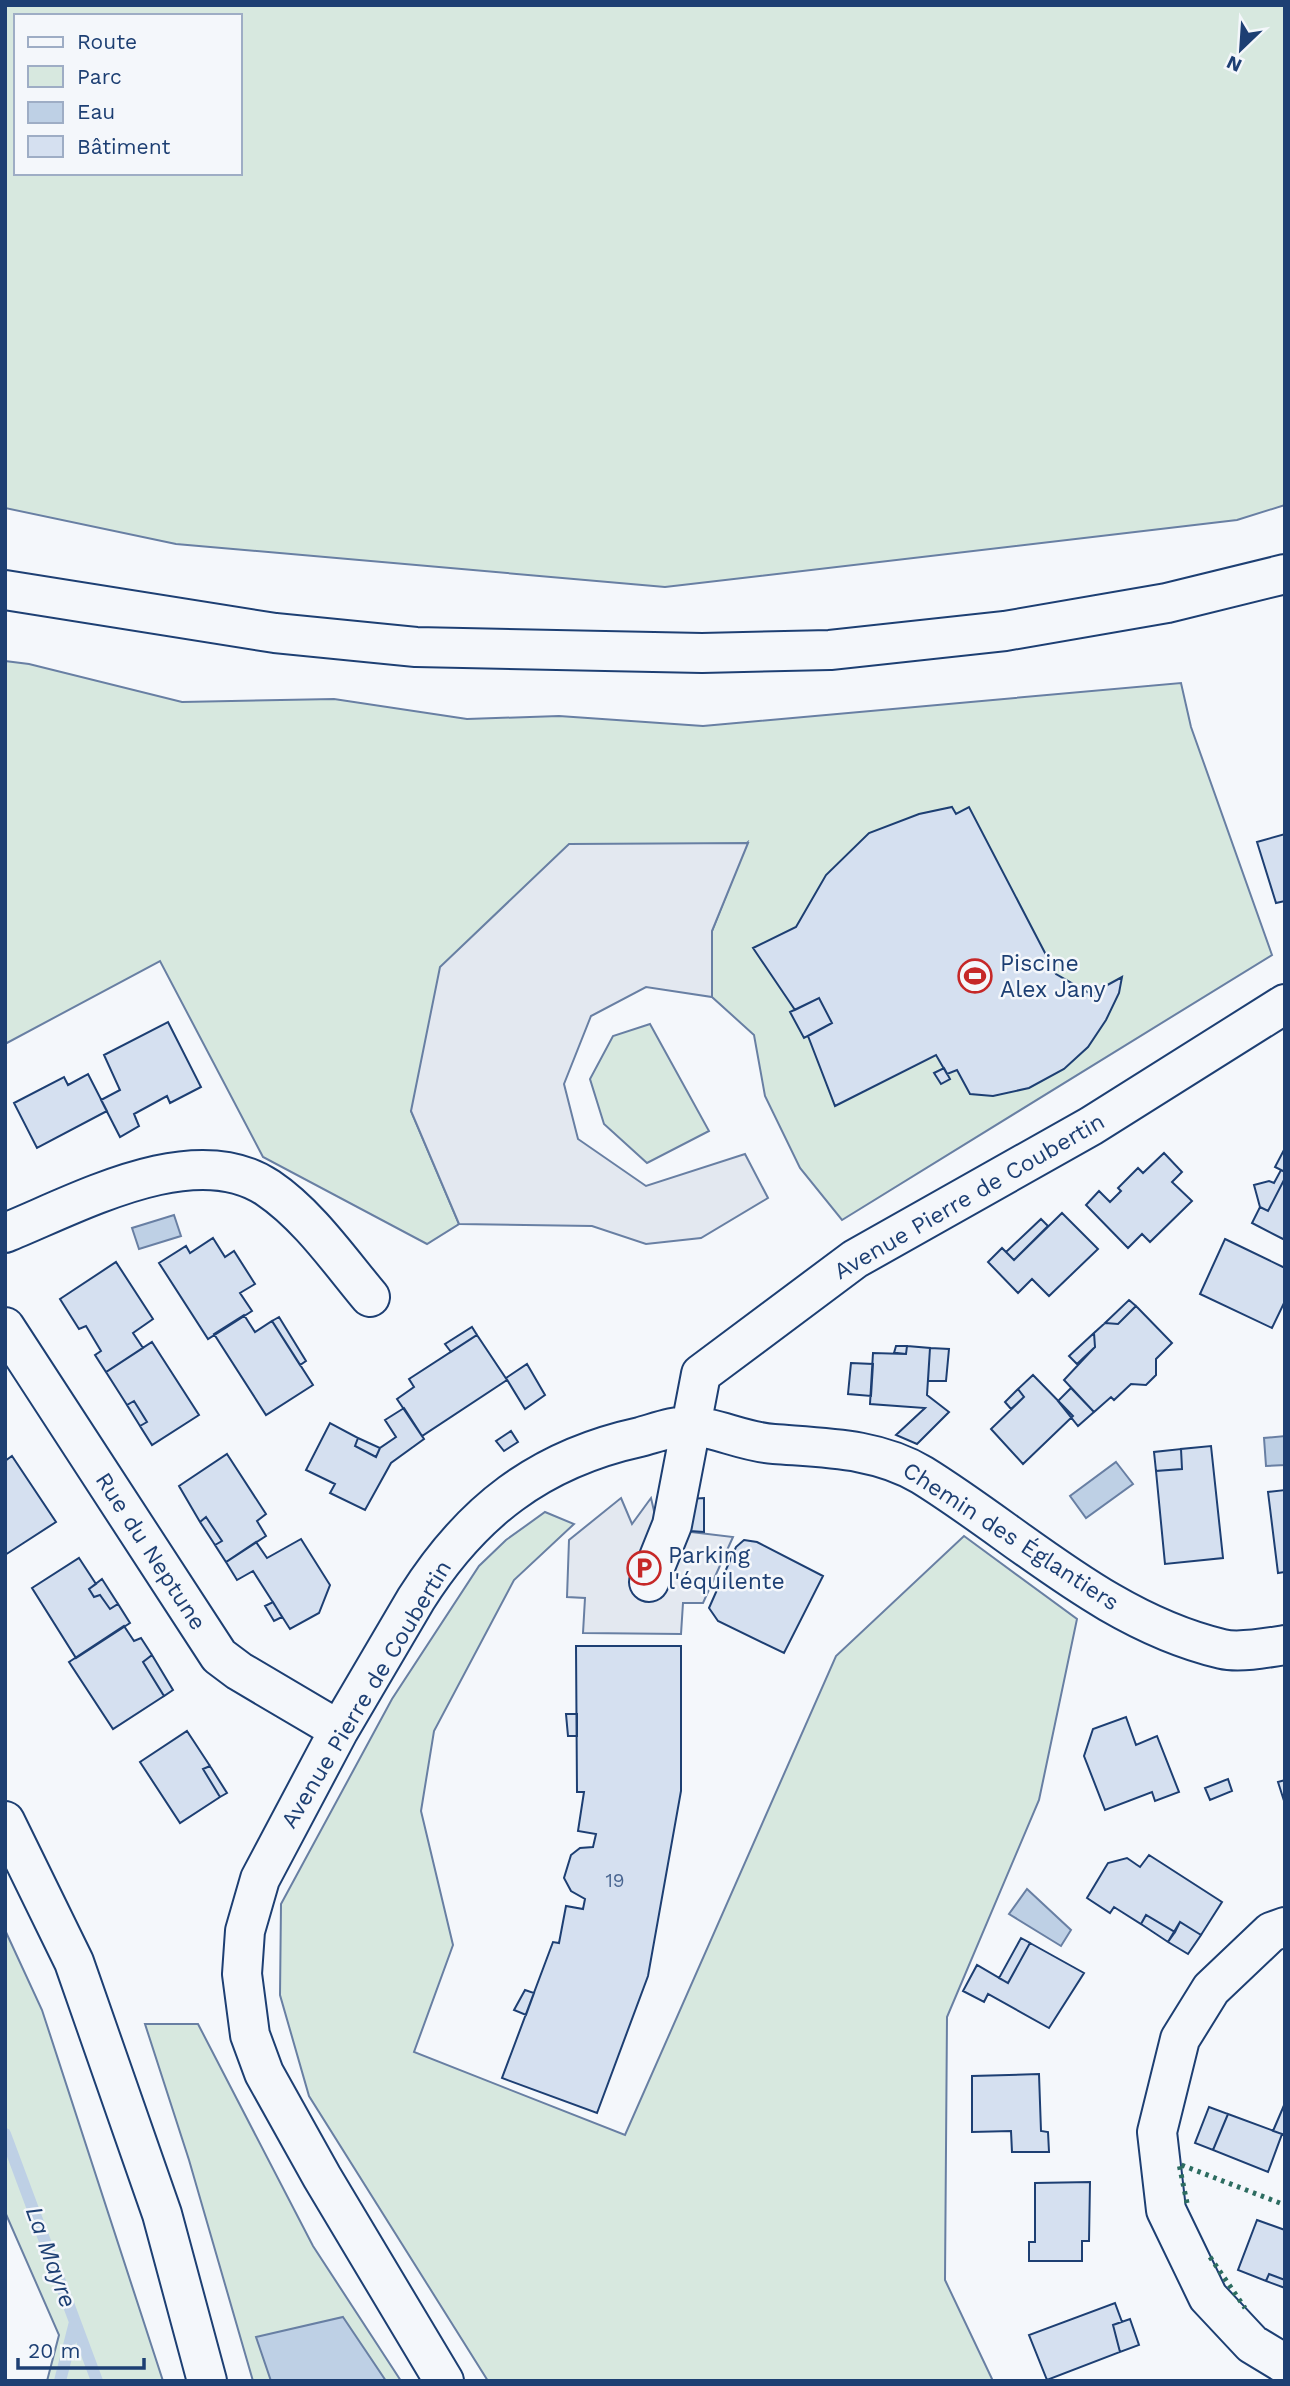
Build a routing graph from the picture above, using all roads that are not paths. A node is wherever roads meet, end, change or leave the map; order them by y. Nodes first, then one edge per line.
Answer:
1 (1285, 574) edge
2 (5, 590) edge
3 (1285, 1004) edge
4 (5, 1233) edge
5 (370, 1297) dead end
6 (5, 1327) edge
7 (690, 1426) junction
8 (649, 1582) dead end
9 (1285, 1645) edge
10 (340, 1730) junction
11 (5, 1821) edge
12 (1285, 1927) edge
13 (1285, 2364) edge
14 (207, 2381) edge
15 (444, 2381) edge

1 - 2 street
3 - 7 street, Avenue Pierre de Coubertin
4 - 5 street
6 - 10 street, Rue du Neptune
7 - 8 street
7 - 9 street, Chemin des Églantiers
7 - 10 street, Avenue Pierre de Coubertin
10 - 15 street, Avenue Pierre de Coubertin
11 - 14 street
12 - 13 street

